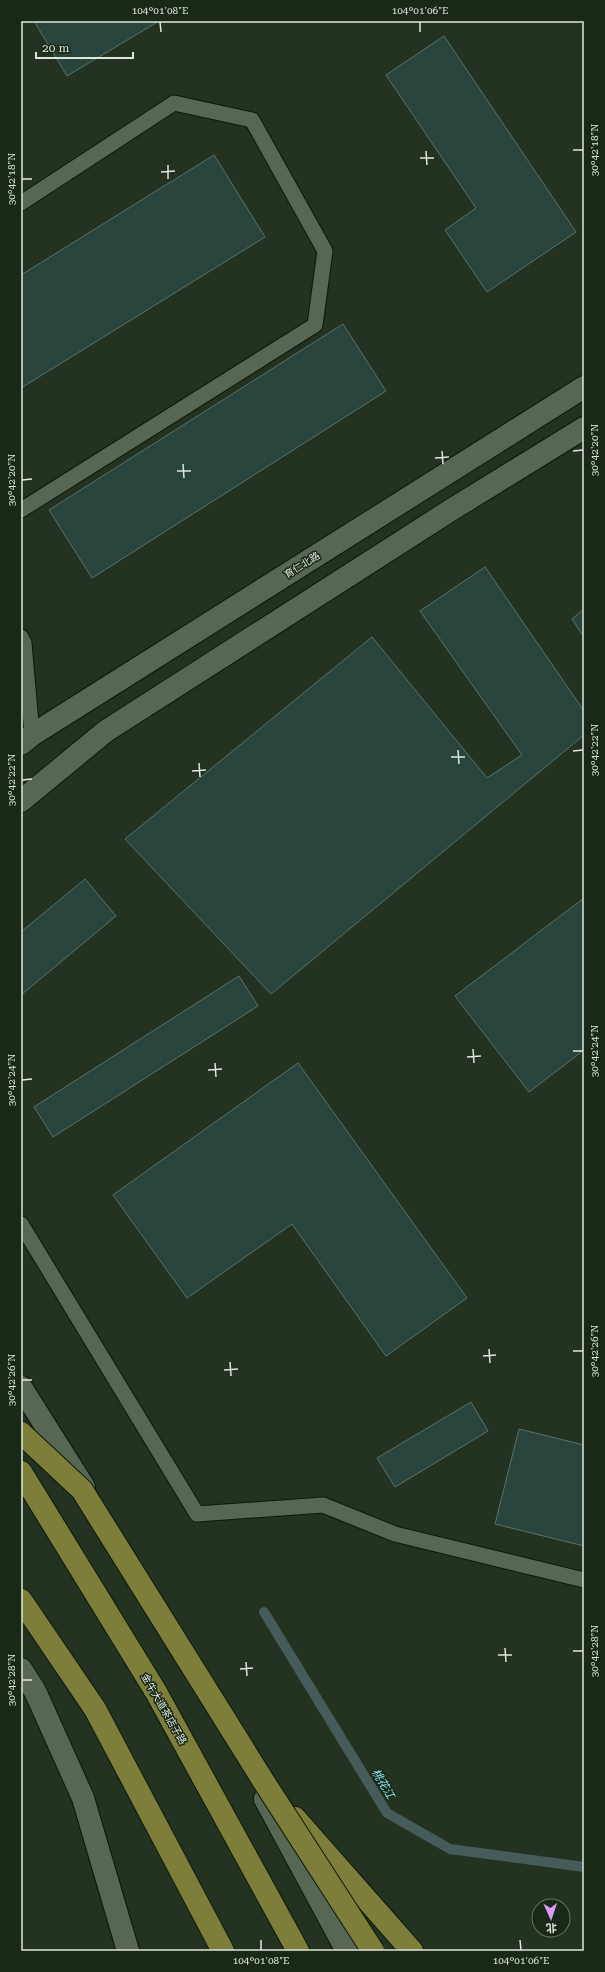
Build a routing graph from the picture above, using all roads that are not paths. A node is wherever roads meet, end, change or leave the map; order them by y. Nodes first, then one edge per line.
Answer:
1 (21, 203) edge
2 (584, 387) edge
3 (584, 428) edge
4 (21, 510) edge
5 (21, 637) edge
6 (26, 740) edge
7 (21, 801) edge
8 (21, 1224) edge
9 (21, 1387) edge
10 (21, 1433) edge
11 (21, 1472) edge
12 (584, 1580) edge
13 (21, 1600) edge
14 (21, 1669) edge
15 (264, 1782) junction
16 (128, 1951) edge
17 (223, 1951) edge
18 (298, 1951) edge
19 (347, 1951) edge
20 (373, 1951) edge
21 (412, 1951) edge

1 - 4 lane
2 - 6 street, 育仁北路
3 - 7 street
5 - 6 lane
8 - 12 lane
9 - 19 street
10 - 15 highway, bridge
11 - 18 highway, 金牛大道茶店子路
13 - 17 highway
14 - 16 street
15 - 20 highway, bridge
15 - 21 highway, bridge

